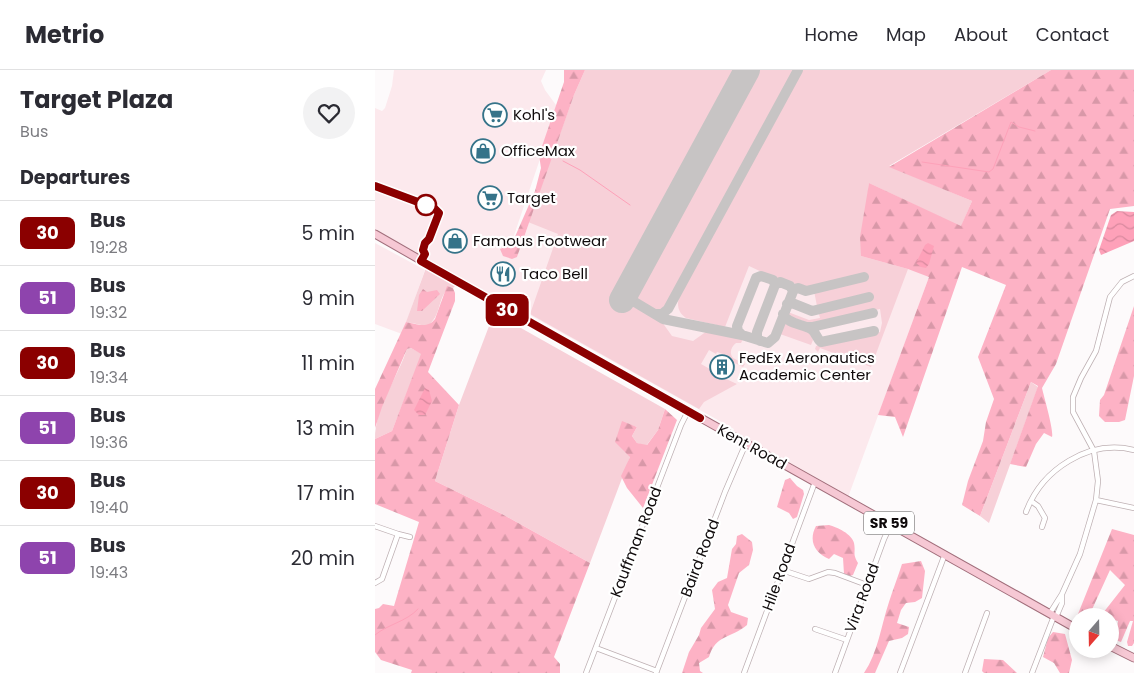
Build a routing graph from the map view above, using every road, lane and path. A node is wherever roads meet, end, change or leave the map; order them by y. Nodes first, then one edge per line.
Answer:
1 (375, 234) edge
2 (1134, 276) edge
3 (688, 410) junction
4 (746, 443) junction
5 (1134, 450) edge
6 (1094, 451) junction
7 (815, 482) junction
8 (1096, 500) junction
9 (1031, 501) junction
10 (1134, 508) edge
11 (1026, 512) dead end
12 (891, 524) junction
13 (375, 526) edge
14 (1042, 527) dead end
15 (398, 534) junction
16 (410, 537) dead end
17 (945, 554) junction
18 (782, 570) junction
19 (375, 583) edge
20 (867, 585) junction
21 (987, 613) dead end
22 (1054, 615) junction
23 (1069, 624) edge
24 (815, 629) dead end
25 (847, 640) junction
26 (596, 648) junction
27 (1119, 650) edge
28 (1134, 658) edge
29 (657, 672) edge
30 (586, 673) edge
31 (744, 673) edge
32 (835, 673) edge
33 (899, 673) edge
34 (965, 673) edge
35 (1032, 673) edge

1 - 3 main road, Kent Road / SR 59
2 - 6 street
3 - 4 main road, Kent Road / SR 59
3 - 26 street, Kauffman Road
4 - 7 main road, Kent Road / SR 59
4 - 29 street, Baird Road
5 - 6 street
6 - 8 street
6 - 9 street
7 - 12 main road, Kent Road / SR 59
7 - 18 street, Hile Road
8 - 10 street
8 - 22 street
9 - 11 street
9 - 14 street
12 - 17 main road, Kent Road / SR 59
12 - 20 street, Vira Road
13 - 15 street
15 - 16 street
15 - 19 street
17 - 22 main road, Kent Road / SR 59
17 - 33 street
18 - 20 street
18 - 31 street, Hile Road
20 - 25 street, Vira Road
21 - 34 street
22 - 23 main road, Kent Road / SR 59
22 - 35 street
24 - 25 street
25 - 32 street, Vira Road
26 - 29 street
26 - 30 street, Kauffman Road
27 - 28 main road

